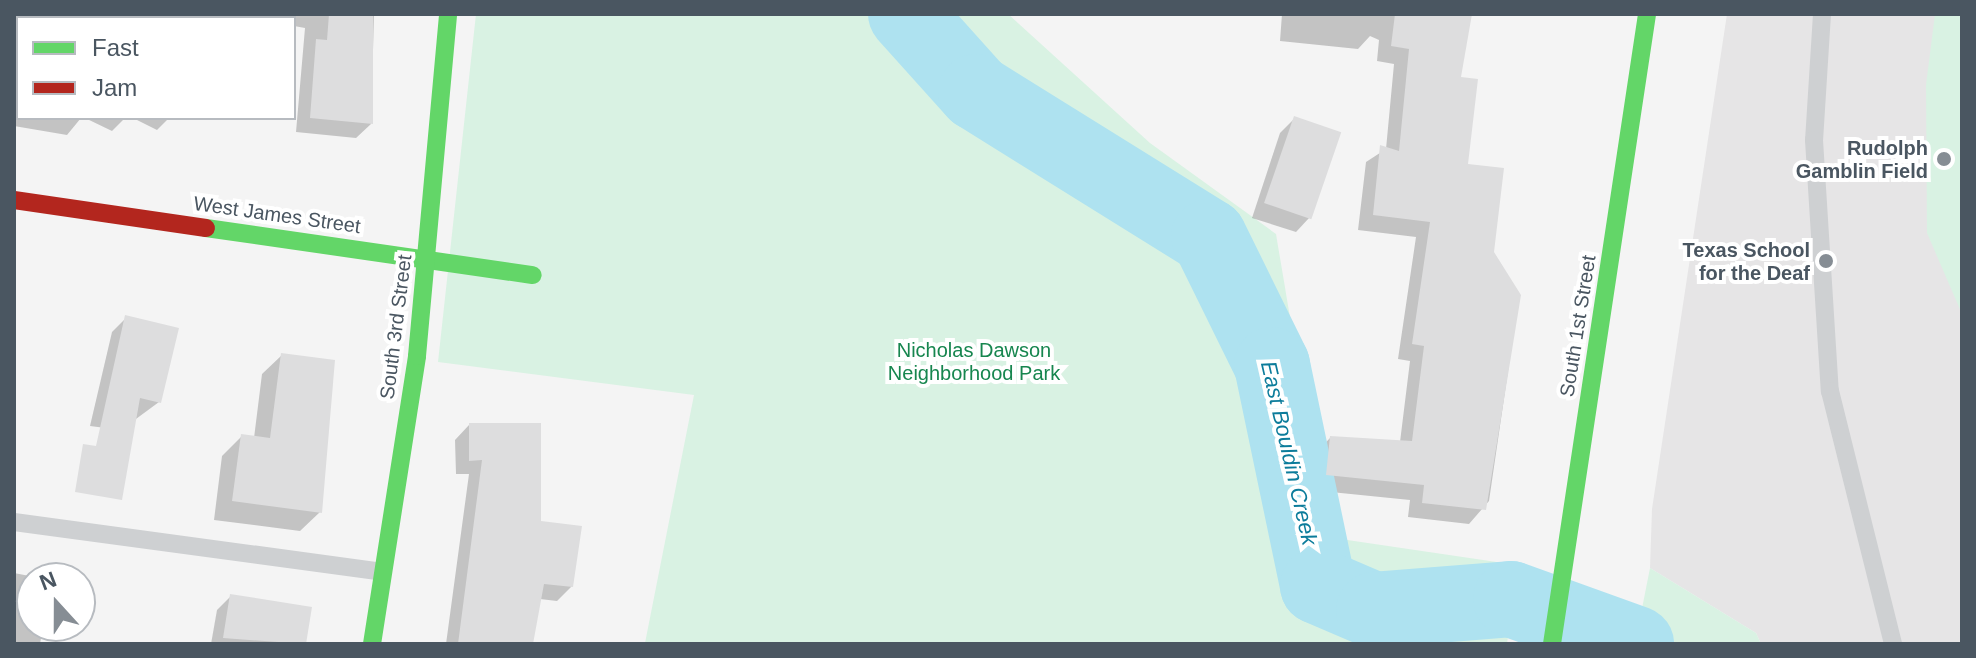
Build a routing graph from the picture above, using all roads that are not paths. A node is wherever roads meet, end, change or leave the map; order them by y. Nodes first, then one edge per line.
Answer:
1 (448, 14) edge
2 (1647, 14) edge
3 (1822, 14) edge
4 (14, 200) edge
5 (426, 259) junction
6 (533, 275) dead end
7 (14, 522) edge
8 (383, 572) junction
9 (372, 644) edge
10 (1552, 644) edge
11 (1893, 644) edge

1 - 5 street, South 3rd Street
2 - 10 street, South 1st Street
3 - 11 lane
4 - 5 street, West James Street
5 - 6 street, West James Street
5 - 8 street, South 3rd Street
7 - 8 lane
8 - 9 street, South 3rd Street

